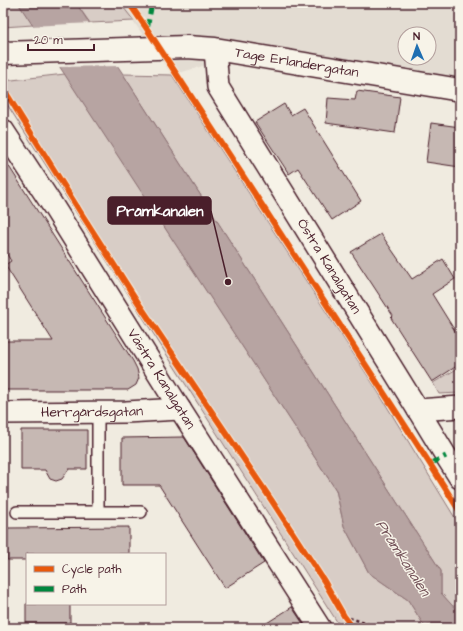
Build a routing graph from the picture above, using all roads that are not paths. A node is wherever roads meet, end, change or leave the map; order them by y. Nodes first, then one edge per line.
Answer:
1 (215, 50) junction
2 (6, 52) edge
3 (460, 90) edge
4 (3, 130) edge
5 (460, 407) edge
6 (180, 410) junction
7 (418, 410) junction
8 (3, 413) edge
9 (98, 413) junction
10 (460, 478) edge
11 (17, 512) dead end
12 (98, 512) junction
13 (140, 512) dead end
14 (320, 628) edge

1 - 2 street, Tage Erlandergatan
1 - 3 street, Tage Erlandergatan
1 - 7 street, Östra Kanalgatan
4 - 6 street, Västra Kanalgatan
5 - 7 street
6 - 9 street, Herrgårdsgatan
6 - 14 street, Västra Kanalgatan
7 - 10 street, Östra Kanalgatan
8 - 9 street, Herrgårdsgatan
9 - 12 lane
11 - 12 lane
12 - 13 lane

